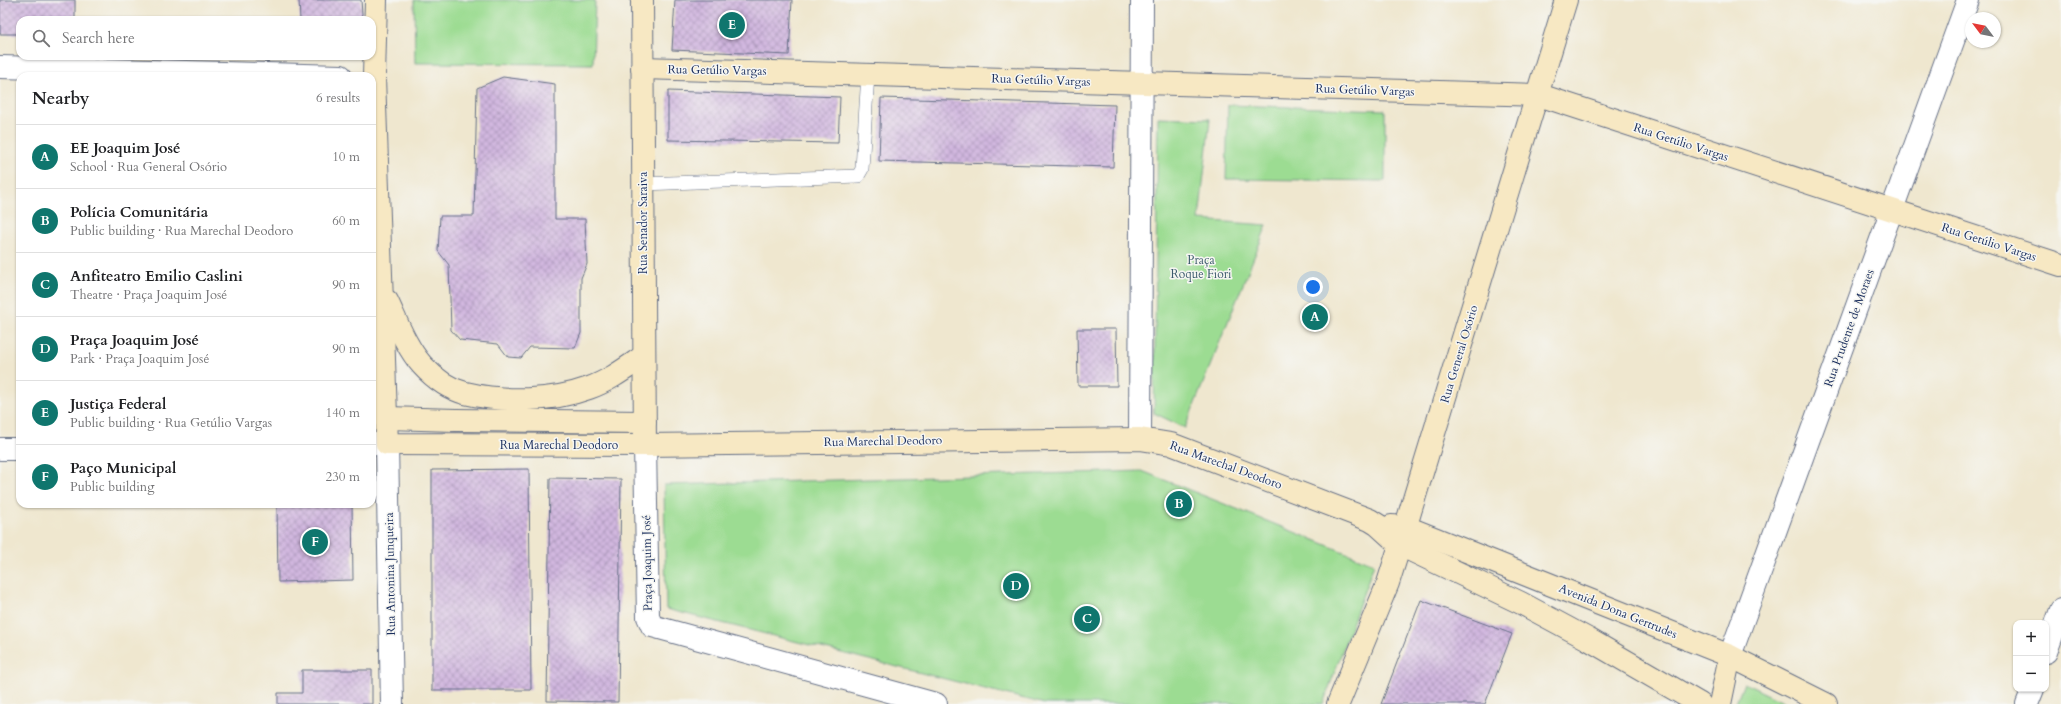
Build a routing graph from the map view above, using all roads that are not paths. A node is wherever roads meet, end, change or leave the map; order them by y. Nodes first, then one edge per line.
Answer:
1 (376, 0) edge
2 (642, 0) edge
3 (1142, 0) edge
4 (1566, 0) edge
5 (1968, 0) edge
6 (375, 16) edge
7 (374, 60) edge
8 (0, 67) edge
9 (642, 68) junction
10 (189, 72) edge
11 (373, 72) edge
12 (868, 74) junction
13 (1142, 83) junction
14 (1539, 95) junction
15 (376, 141) edge
16 (643, 184) junction
17 (1892, 210) junction
18 (2061, 265) edge
19 (383, 290) junction
20 (644, 356) junction
21 (387, 418) junction
22 (644, 422) junction
23 (1140, 439) junction
24 (380, 444) edge
25 (645, 445) junction
26 (0, 449) edge
27 (16, 449) edge
28 (1403, 536) junction
29 (2061, 610) edge
30 (2049, 644) edge
31 (1730, 656) junction
32 (2032, 692) edge
33 (392, 704) edge
34 (936, 704) edge
35 (1338, 704) edge
36 (1700, 704) edge
37 (1720, 704) edge
38 (1826, 704) edge
39 (2027, 704) edge

1 - 6 main road
2 - 9 main road, Rua Senador Saraiva
3 - 13 street
4 - 14 main road, Rua General Osório
5 - 17 street, Rua Prudente de Moraes
7 - 11 main road
8 - 10 street
9 - 12 main road, Rua Getúlio Vargas
9 - 16 main road, Rua Senador Saraiva
12 - 13 main road, Rua Getúlio Vargas
12 - 16 lane
13 - 14 main road, Rua Getúlio Vargas
13 - 23 street
14 - 17 main road, Rua Getúlio Vargas
14 - 28 main road, Rua General Osório
15 - 19 main road
16 - 20 main road, Rua Senador Saraiva
17 - 18 main road, Rua Getúlio Vargas
17 - 31 street, Rua Prudente de Moraes
19 - 20 main road
19 - 21 main road
20 - 22 main road, Rua Senador Saraiva
21 - 22 main road, Rua Marechal Deodoro
21 - 24 main road
22 - 25 main road, Rua Senador Saraiva
23 - 25 main road, Rua Marechal Deodoro
23 - 28 main road, Rua Marechal Deodoro
24 - 25 main road, Rua Marechal Deodoro
24 - 33 street, Rua Antonina Junqueira
25 - 34 street, Praça Joaquim José
26 - 27 street
28 - 31 main road, Avenida Dona Gertrudes
28 - 35 main road, Rua General Osório
28 - 36 main road
29 - 30 street
31 - 37 main road
31 - 38 main road, Avenida Dona Gertrudes
32 - 39 street

